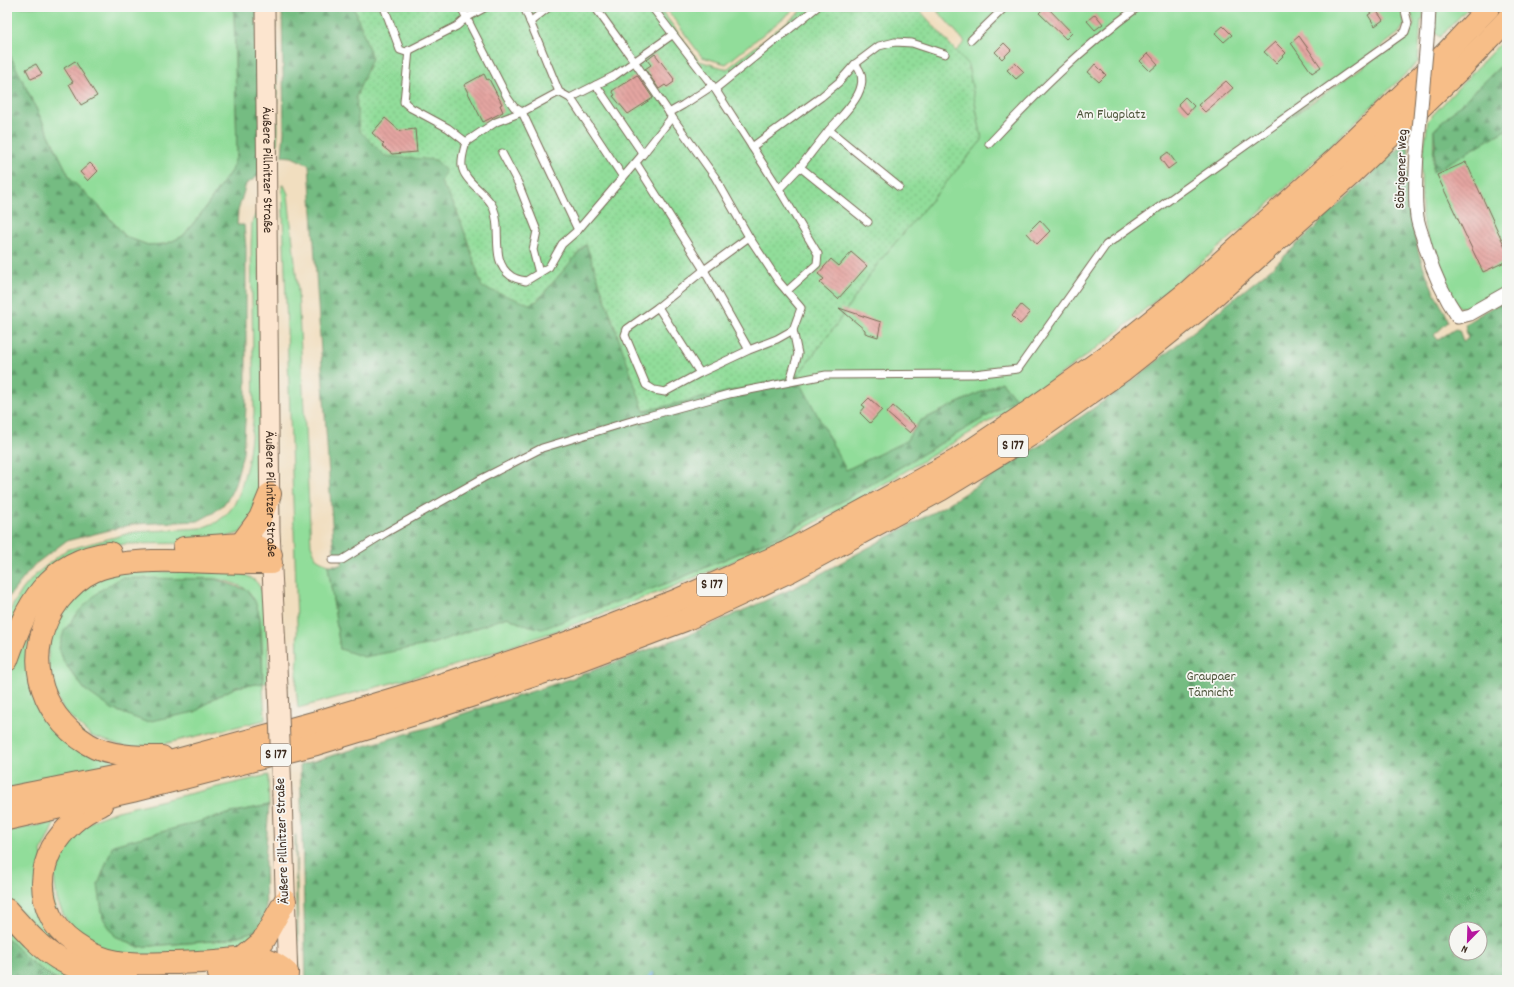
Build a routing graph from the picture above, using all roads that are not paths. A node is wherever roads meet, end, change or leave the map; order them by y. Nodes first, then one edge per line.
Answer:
1 (265, 7) edge
2 (384, 7) edge
3 (461, 7) edge
4 (486, 7) edge
5 (524, 7) edge
6 (549, 7) edge
7 (595, 7) edge
8 (652, 7) edge
9 (817, 7) edge
10 (1005, 7) edge
11 (1138, 7) edge
12 (1404, 7) edge
13 (1429, 7) edge
14 (1489, 7) edge
15 (466, 18) junction
16 (1507, 20) edge
17 (530, 22) junction
18 (672, 35) junction
19 (971, 40) dead end
20 (409, 50) junction
21 (945, 54) dead end
22 (634, 61) junction
23 (855, 64) junction
24 (596, 85) junction
25 (714, 88) junction
26 (559, 92) junction
27 (570, 98) junction
28 (522, 112) junction
29 (670, 115) junction
30 (829, 130) junction
31 (466, 142) junction
32 (989, 144) dead end
33 (752, 147) junction
34 (502, 153) dead end
35 (643, 154) junction
36 (636, 162) junction
37 (800, 166) junction
38 (623, 177) junction
39 (899, 187) dead end
40 (779, 189) junction
41 (868, 222) dead end
42 (578, 230) junction
43 (750, 237) junction
44 (704, 270) junction
45 (539, 273) junction
46 (787, 291) junction
47 (1507, 292) edge
48 (658, 307) junction
49 (793, 330) junction
50 (749, 350) junction
51 (700, 373) junction
52 (791, 377) dead end
53 (270, 494) junction
54 (241, 544) junction
55 (271, 559) junction
56 (332, 560) dead end
57 (7, 660) edge
58 (185, 758) junction
59 (132, 791) junction
60 (7, 798) edge
61 (7, 819) edge
62 (285, 901) junction
63 (7, 910) edge
64 (242, 959) junction
65 (288, 977) edge

1 - 53 main road, Äußere Pillnitzer Straße
2 - 20 lane
3 - 15 lane
4 - 15 lane
5 - 17 lane
6 - 17 lane
7 - 22 lane
8 - 18 lane
9 - 25 lane
10 - 19 lane
11 - 32 lane
12 - 56 lane
13 - 47 street, Söbrigener Weg, bridge
14 - 58 highway, S 177
15 - 20 lane
15 - 28 lane
16 - 59 highway, S 177
17 - 26 lane
18 - 22 lane
18 - 25 lane
20 - 31 lane
21 - 23 lane
22 - 24 lane
22 - 29 lane
23 - 30 lane
23 - 33 lane
24 - 27 lane
24 - 35 lane
25 - 29 lane
25 - 33 lane
26 - 27 lane
26 - 28 lane
27 - 38 lane
28 - 31 lane
28 - 42 lane
29 - 35 lane
29 - 43 lane
30 - 37 lane
30 - 39 lane
31 - 45 lane
33 - 40 lane
34 - 45 lane
35 - 36 lane
36 - 38 lane
36 - 44 lane
37 - 40 lane
37 - 41 lane
38 - 42 lane
40 - 46 lane
42 - 45 lane
43 - 44 lane
43 - 46 lane
44 - 48 lane
44 - 50 lane
46 - 49 lane
48 - 51 lane
48 - 51 lane
49 - 50 lane
49 - 52 lane
50 - 51 lane
53 - 54 highway
53 - 55 main road, Äußere Pillnitzer Straße
54 - 55 highway
54 - 57 highway
55 - 58 highway
55 - 62 main road, Äußere Pillnitzer Straße, bridge
58 - 60 highway, S 177
59 - 61 highway, S 177
59 - 64 highway
62 - 64 highway
62 - 65 main road, Äußere Pillnitzer Straße
63 - 65 highway
64 - 65 highway

